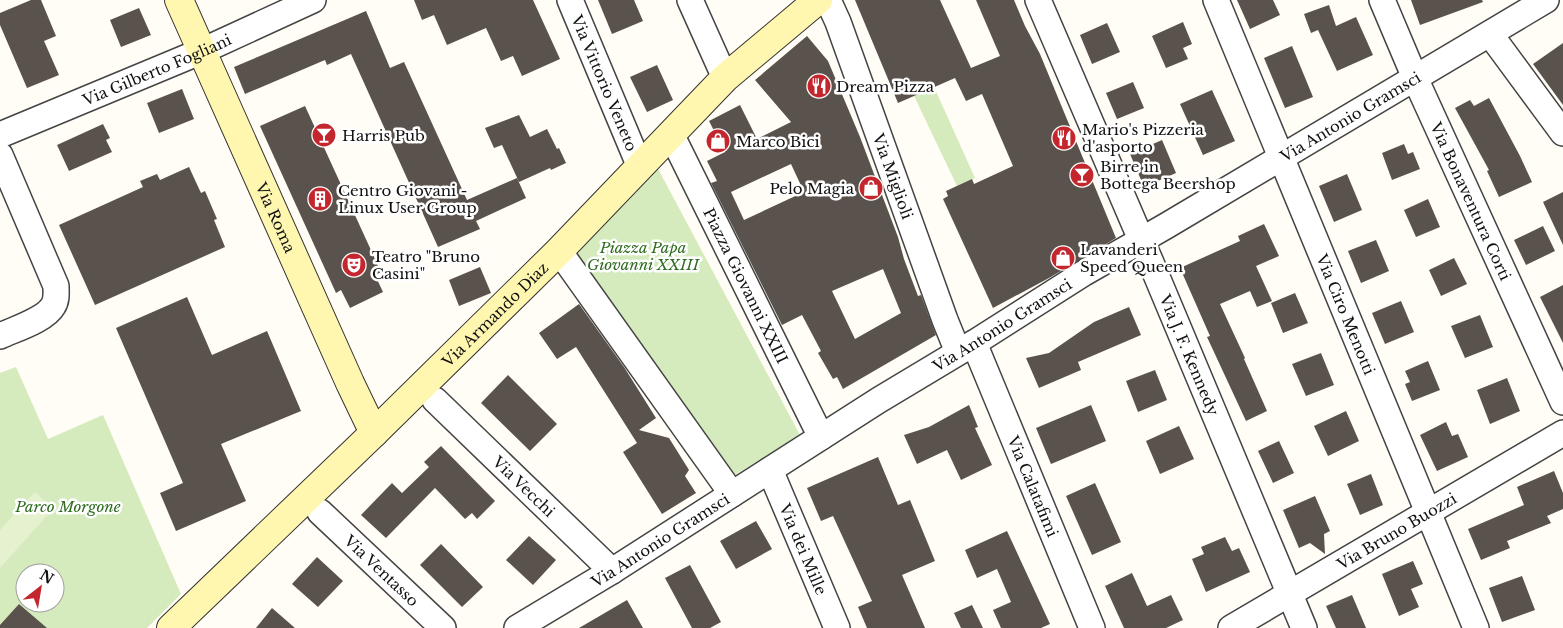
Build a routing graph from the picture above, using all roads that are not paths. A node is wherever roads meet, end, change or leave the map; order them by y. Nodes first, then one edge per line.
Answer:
1 (180, 0) edge
2 (313, 0) edge
3 (570, 0) edge
4 (690, 0) edge
5 (818, 0) edge
6 (828, 0) edge
7 (1038, 0) edge
8 (1216, 0) edge
9 (1382, 0) edge
10 (1546, 0) edge
11 (1490, 34) junction
12 (202, 51) junction
13 (725, 78) junction
14 (1415, 78) junction
15 (1563, 133) edge
16 (671, 134) junction
17 (0, 135) edge
18 (0, 155) edge
19 (1282, 157) junction
20 (640, 167) junction
21 (1142, 241) junction
22 (559, 251) junction
23 (0, 336) edge
24 (966, 348) junction
25 (435, 400) dead end
26 (1563, 402) edge
27 (374, 433) junction
28 (1563, 433) edge
29 (820, 437) junction
30 (770, 470) junction
31 (732, 494) junction
32 (320, 512) dead end
33 (1428, 513) junction
34 (612, 572) junction
35 (1289, 592) junction
36 (179, 625) edge
37 (442, 628) edge
38 (517, 628) edge
39 (837, 628) edge
40 (1092, 628) edge
41 (1230, 628) edge
42 (1304, 628) edge
43 (1476, 628) edge

1 - 12 street, Via Roma
2 - 12 street, Via Gilberto Fogliani
3 - 20 street, Via Vittorio Veneto
4 - 13 street
5 - 13 street, Via Armando Diaz
6 - 24 street, Via Miglioli
7 - 21 street, Via J. F. Kennedy
8 - 19 street, Via Ciro Menotti
9 - 14 street, Via Bonaventura Corti
10 - 11 street, Via Antonio Gramsci
11 - 14 street, Via Antonio Gramsci
11 - 15 street
12 - 17 street, Via Gilberto Fogliani
12 - 27 street, Via Roma
13 - 16 street, Via Armando Diaz
14 - 19 street, Via Antonio Gramsci
14 - 26 street, Via Bonaventura Corti
16 - 20 street, Via Armando Diaz
16 - 29 street, Piazza Giovanni XXIII
18 - 23 street
19 - 21 street, Via Antonio Gramsci
19 - 33 street, Via Ciro Menotti
20 - 22 street, Via Armando Diaz
21 - 24 street, Via Antonio Gramsci
21 - 35 street, Via J. F. Kennedy
22 - 27 street, Via Armando Diaz
22 - 31 street
24 - 29 street, Via Antonio Gramsci
24 - 40 street, Via Calatafimi
25 - 34 street, Via Vecchi
27 - 36 street, Via Armando Diaz
28 - 33 street, Via Bruno Buozzi
29 - 30 street, Via Antonio Gramsci
30 - 31 street, Via Antonio Gramsci
30 - 39 street, Via dei Mille
31 - 34 street, Via Antonio Gramsci
32 - 37 street, Via Ventasso
33 - 35 street, Via Bruno Buozzi
33 - 43 street, Via Ciro Menotti
34 - 38 street, Via Antonio Gramsci
35 - 41 street, Via Bruno Buozzi
35 - 42 street, Via J. F. Kennedy

